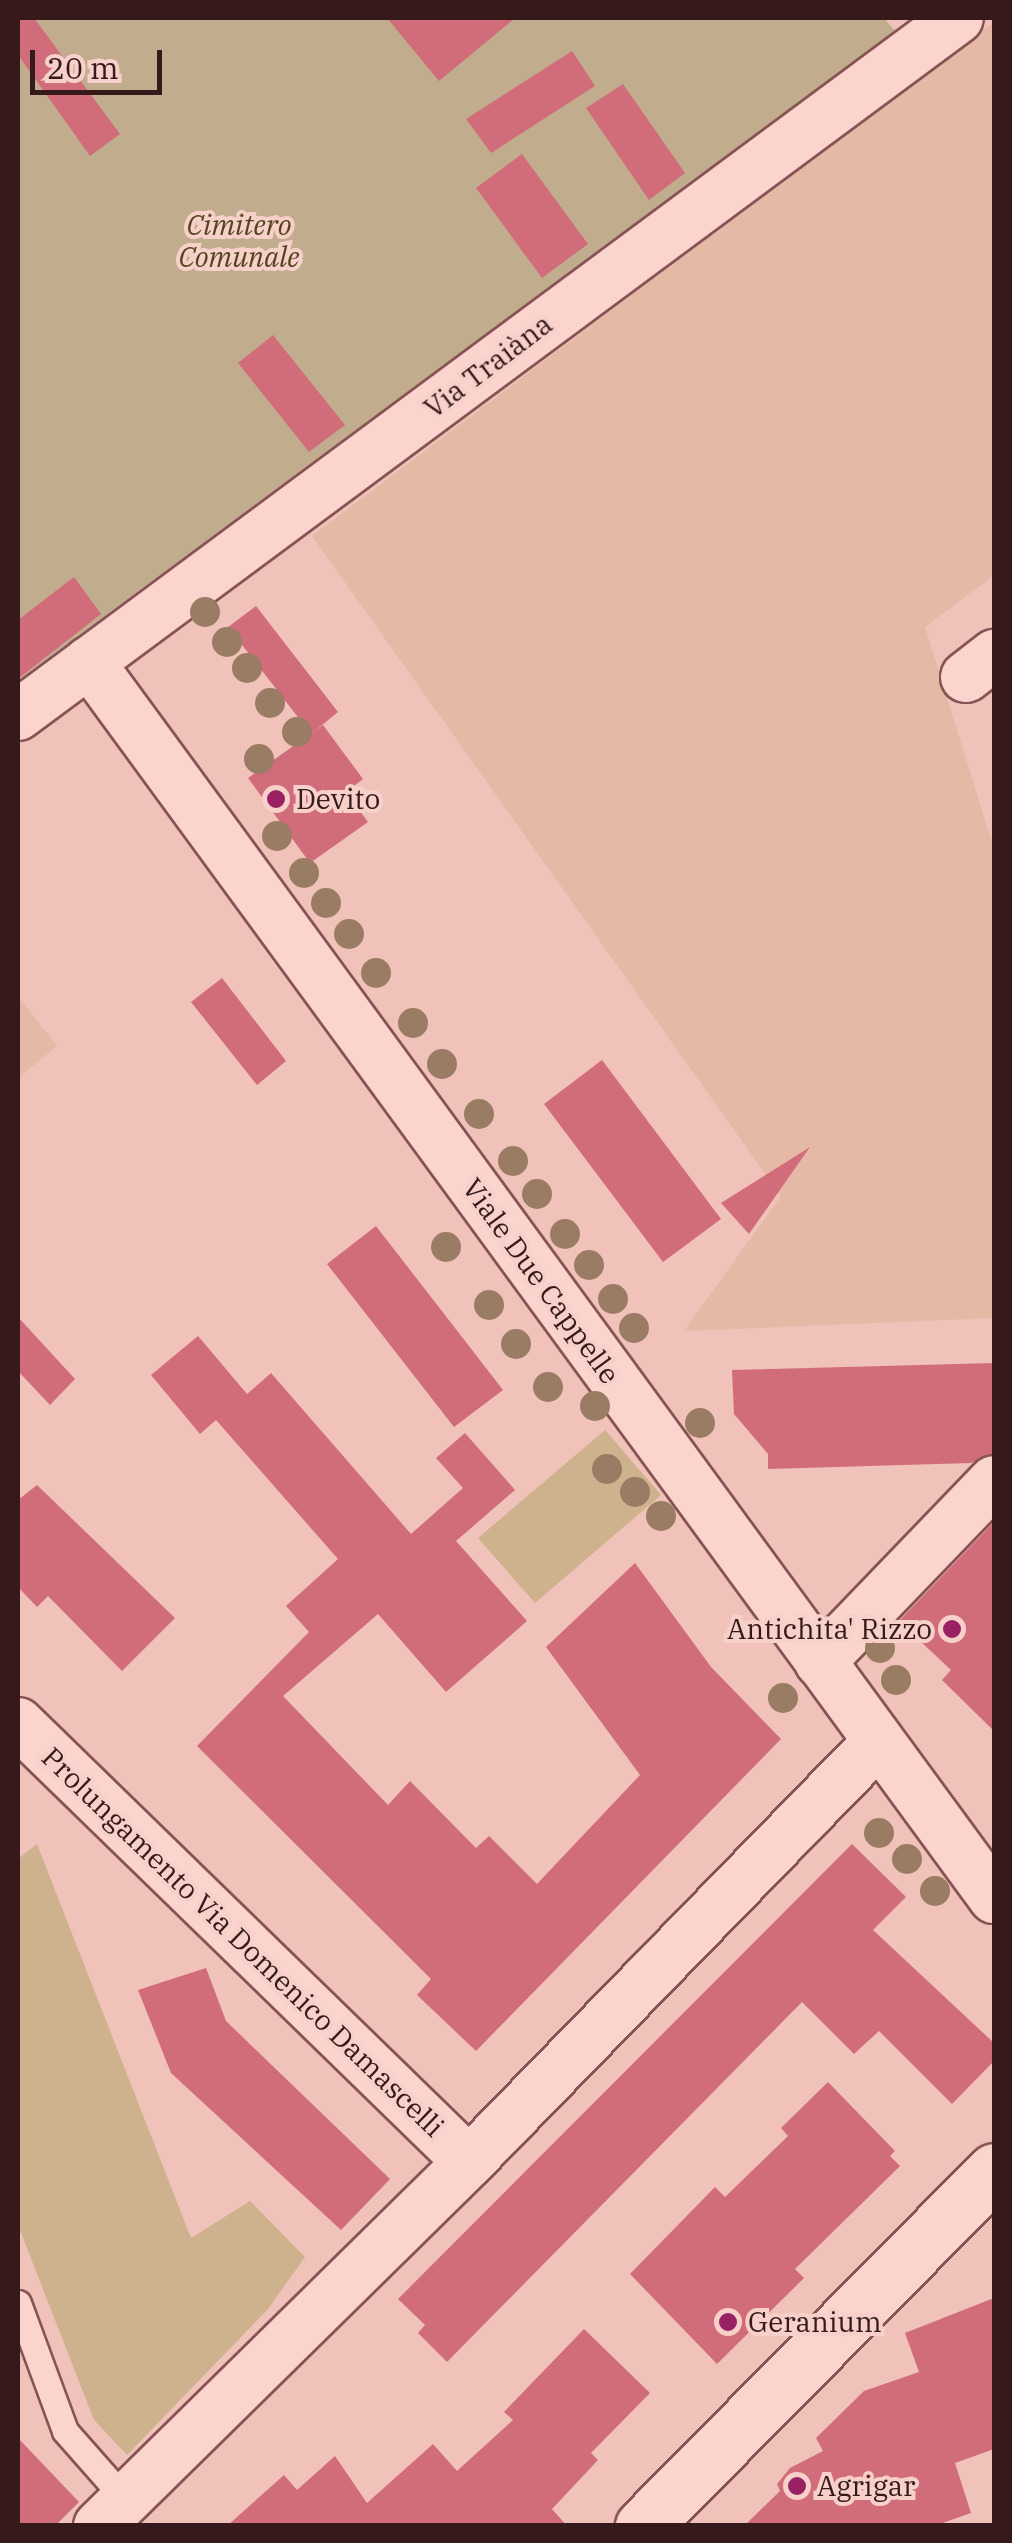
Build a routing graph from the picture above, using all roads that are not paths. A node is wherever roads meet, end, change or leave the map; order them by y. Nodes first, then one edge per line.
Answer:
1 (958, 18) edge
2 (899, 34) edge
3 (89, 662) junction
4 (18, 715) edge
5 (994, 1481) edge
6 (820, 1662) junction
7 (18, 1723) edge
8 (878, 1742) junction
9 (994, 1898) edge
10 (469, 2162) junction
11 (994, 2172) edge
12 (18, 2303) edge
13 (112, 2512) edge
14 (643, 2526) edge

1 - 2 street, Via Traiàna
2 - 3 street, Via Traiàna
3 - 4 street, Via Traiàna
3 - 6 street, Viale Due Cappelle
5 - 6 street
6 - 8 street, Viale Due Cappelle
7 - 10 street, Prolungamento Via Domenico Damascelli
8 - 9 street, Viale Due Cappelle
8 - 10 street
10 - 13 street
11 - 14 street
12 - 13 lane

